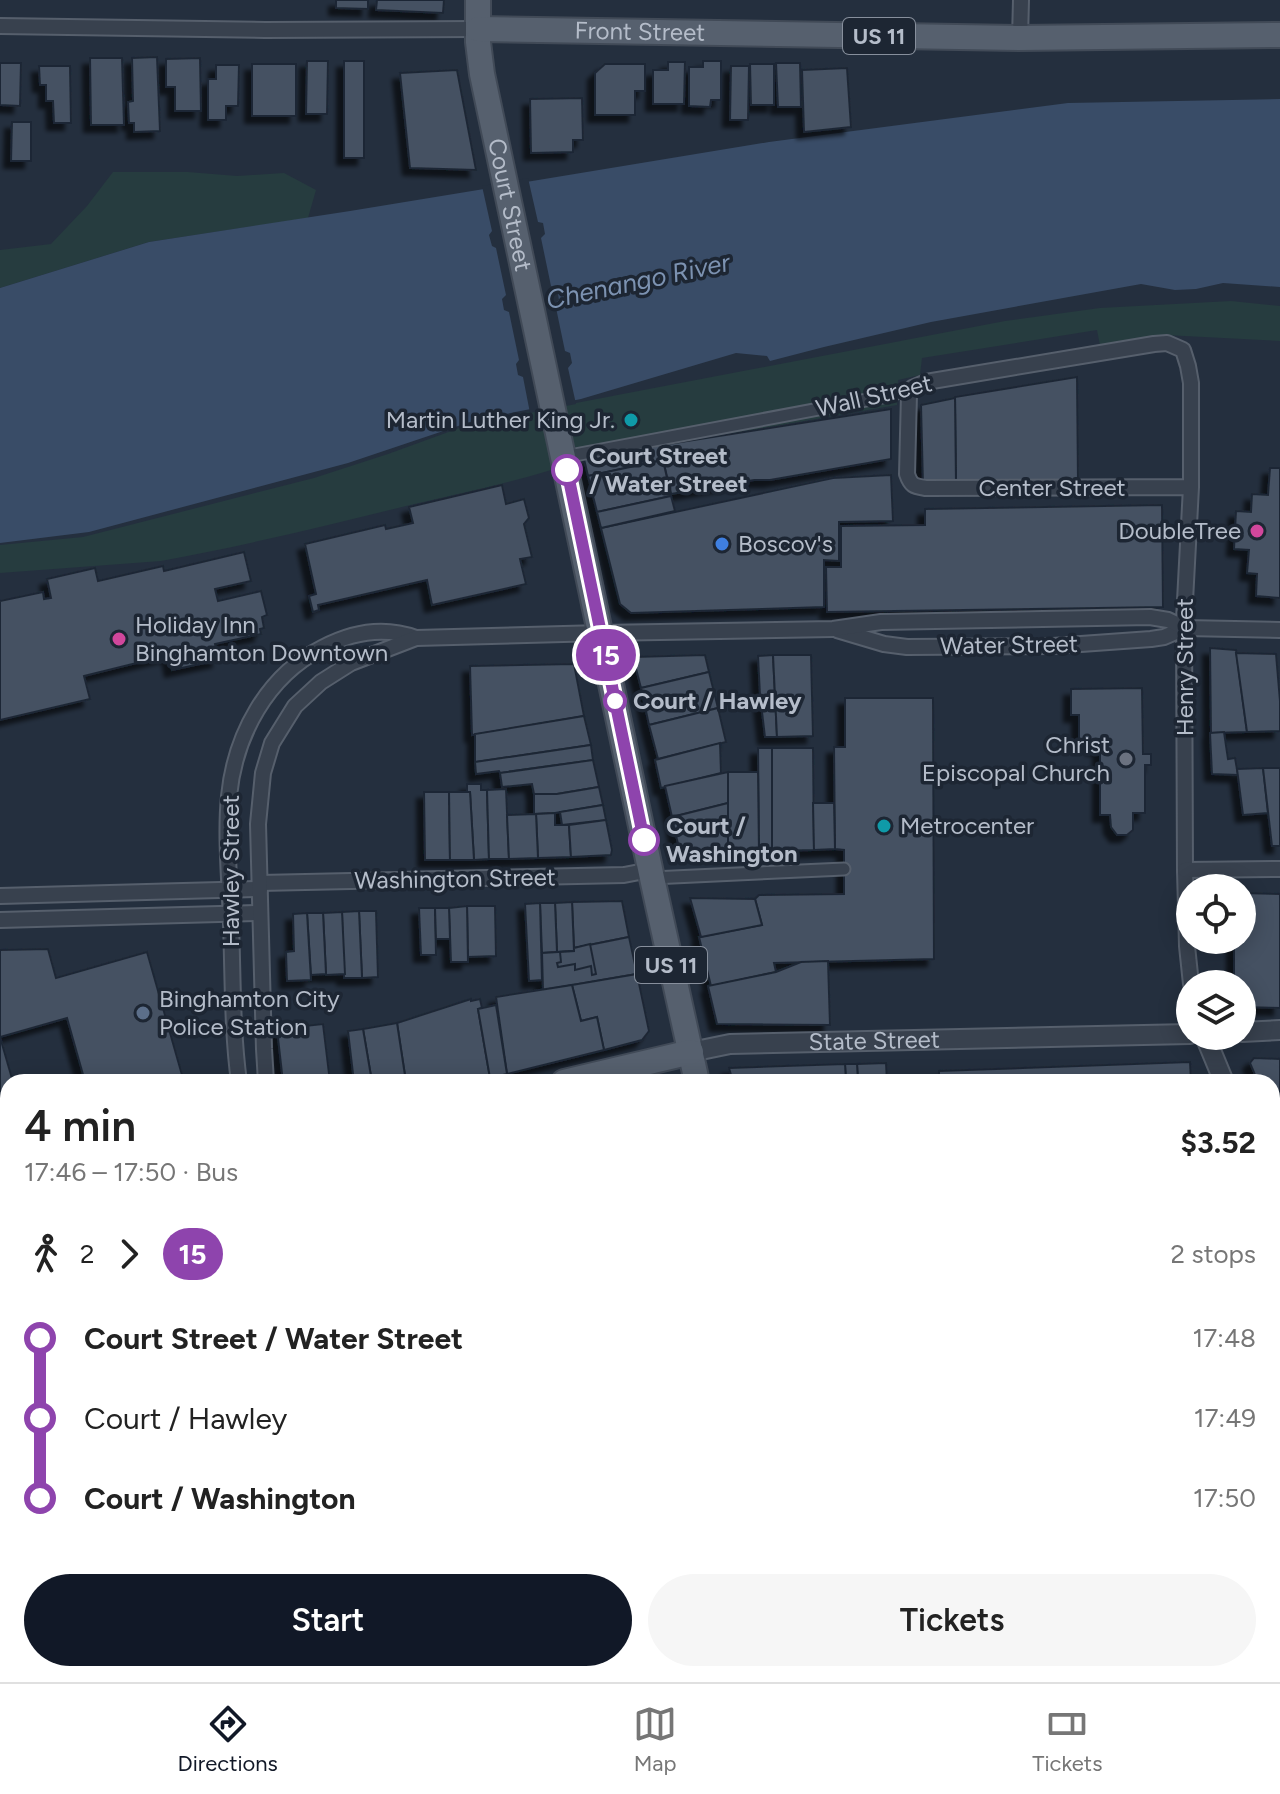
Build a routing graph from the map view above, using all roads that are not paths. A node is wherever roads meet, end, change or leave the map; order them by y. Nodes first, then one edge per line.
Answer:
1 (478, 0) edge
2 (1021, 0) edge
3 (0, 26) edge
4 (478, 29) junction
5 (1280, 35) edge
6 (1020, 38) junction
7 (1183, 350) joint
8 (912, 388) junction
9 (562, 447) junction
10 (1191, 487) junction
11 (1185, 628) junction
12 (833, 629) junction
13 (1280, 630) edge
14 (601, 633) junction
15 (416, 638) junction
16 (844, 869) dead end
17 (1280, 869) edge
18 (1185, 870) junction
19 (651, 874) junction
20 (260, 886) junction
21 (230, 889) junction
22 (0, 896) edge
23 (260, 913) junction
24 (231, 914) junction
25 (0, 920) edge
26 (1190, 970) edge
27 (1280, 1030) edge
28 (1256, 1031) edge
29 (1176, 1034) edge
30 (1211, 1050) edge
31 (691, 1052) junction
32 (238, 1074) edge
33 (266, 1074) edge
34 (598, 1074) edge
35 (695, 1074) edge
36 (1221, 1074) edge

1 - 4 main road, Court Street
2 - 6 street
3 - 4 street, Front Street
4 - 6 main road, Front Street / US 11
4 - 9 main road, Court Street / US 11
5 - 6 main road, Front Street / US 11
7 - 8 street, Wall Street
7 - 10 street, Henry Street
8 - 9 street, Wall Street
8 - 10 street, Center Street
9 - 14 main road, Court Street / US 11
10 - 11 street, Henry Street
11 - 12 street, Water Street
11 - 12 street, Water Street
11 - 13 street, Water Street
11 - 18 street, Henry Street
12 - 14 street, Water Street
14 - 15 street, Hawley Street
14 - 19 main road, Court Street / US 11
15 - 20 street, Hawley Street
15 - 21 street, Hawley Street
16 - 19 street
17 - 18 street
18 - 26 street, Henry Street
19 - 20 street, Washington Street
19 - 31 main road, Court Street / US 11
20 - 21 street, Washington Street
20 - 23 street, Hawley Street
21 - 22 street, Washington Street
21 - 24 street, Hawley Street
23 - 24 street
23 - 33 street, Hawley Street
24 - 25 street
24 - 32 street, Hawley Street
27 - 28 street
29 - 31 street, State Street
30 - 36 street
31 - 34 main road, State Street
31 - 35 main road, Court Street / US 11

